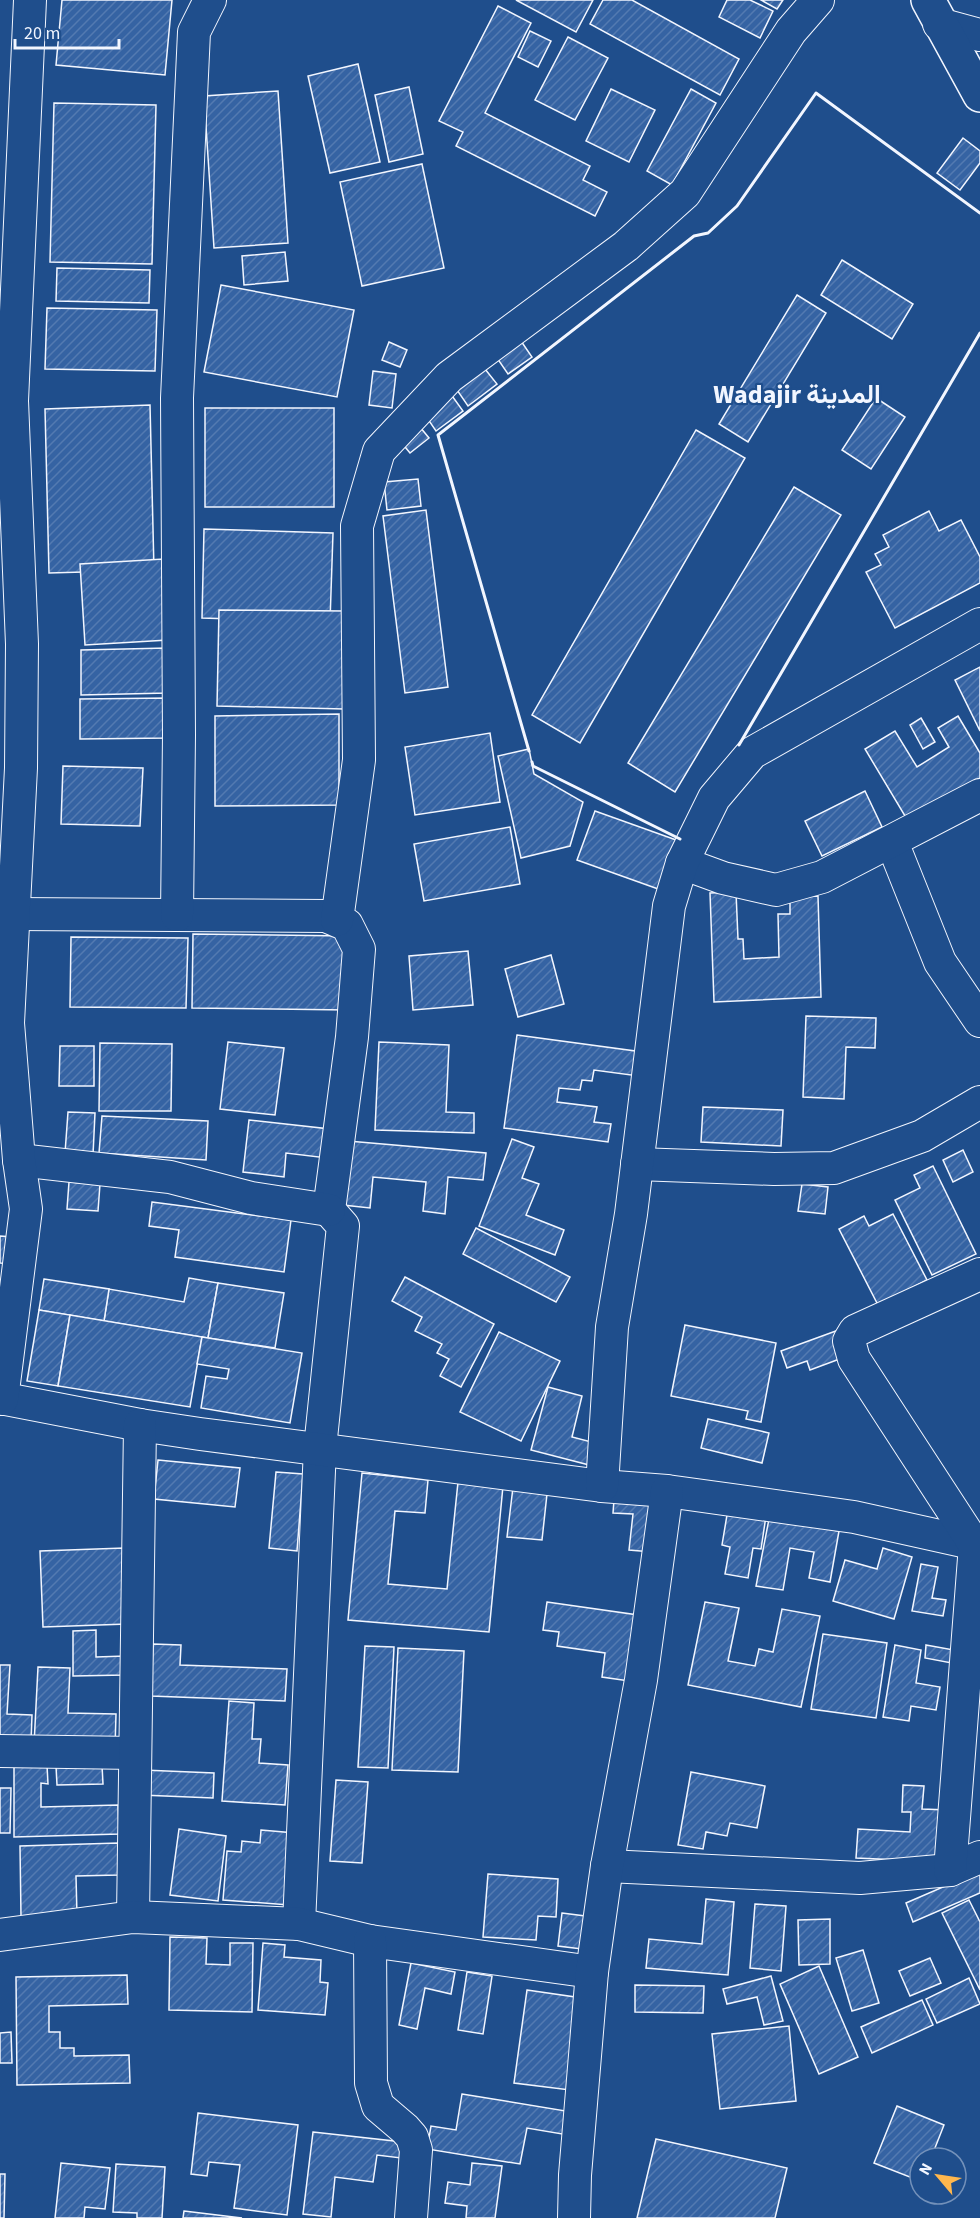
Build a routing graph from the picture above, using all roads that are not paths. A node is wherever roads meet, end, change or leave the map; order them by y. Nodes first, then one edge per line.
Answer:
1 (30, 0) edge
2 (210, 0) edge
3 (818, 0) edge
4 (933, 12) edge
5 (980, 35) edge
6 (980, 95) edge
7 (8, 329) edge
8 (980, 624) edge
9 (11, 644) edge
10 (10, 768) edge
11 (980, 795) edge
12 (892, 842) junction
13 (682, 863) junction
14 (9, 898) edge
15 (177, 915) junction
16 (337, 920) junction
17 (980, 1021) edge
18 (4, 1023) edge
19 (980, 1102) edge
20 (19, 1161) junction
21 (637, 1164) junction
22 (13, 1209) edge
23 (329, 1210) junction
24 (980, 1274) edge
25 (1, 1398) edge
26 (140, 1425) junction
27 (320, 1448) junction
28 (602, 1486) junction
29 (667, 1491) junction
30 (977, 1545) edge
31 (0, 1751) edge
32 (135, 1753) junction
33 (980, 1857) edge
34 (608, 1866) junction
35 (950, 1870) junction
36 (133, 1917) junction
37 (299, 1924) junction
38 (0, 1935) edge
39 (370, 1941) junction
40 (592, 1972) junction
41 (411, 2218) edge
42 (574, 2218) edge

1 - 7 street
2 - 15 street
3 - 16 street
4 - 5 street
4 - 6 main road
7 - 9 street
8 - 13 street
9 - 10 street
10 - 14 street
11 - 12 street
12 - 13 street
12 - 17 street
13 - 21 street
14 - 15 street
14 - 18 street
15 - 16 street
16 - 23 street
18 - 20 street
19 - 21 street
20 - 22 street
20 - 23 street
21 - 28 street
22 - 25 street
23 - 27 street
24 - 30 street
25 - 26 street
26 - 27 street
26 - 32 street
27 - 28 street
27 - 37 street
28 - 29 street
29 - 30 street
29 - 34 street
30 - 35 street
31 - 32 street
32 - 36 street
33 - 35 street
34 - 35 street
34 - 40 street
36 - 37 street
36 - 38 street
37 - 39 street
39 - 40 street
39 - 41 street
40 - 42 street

